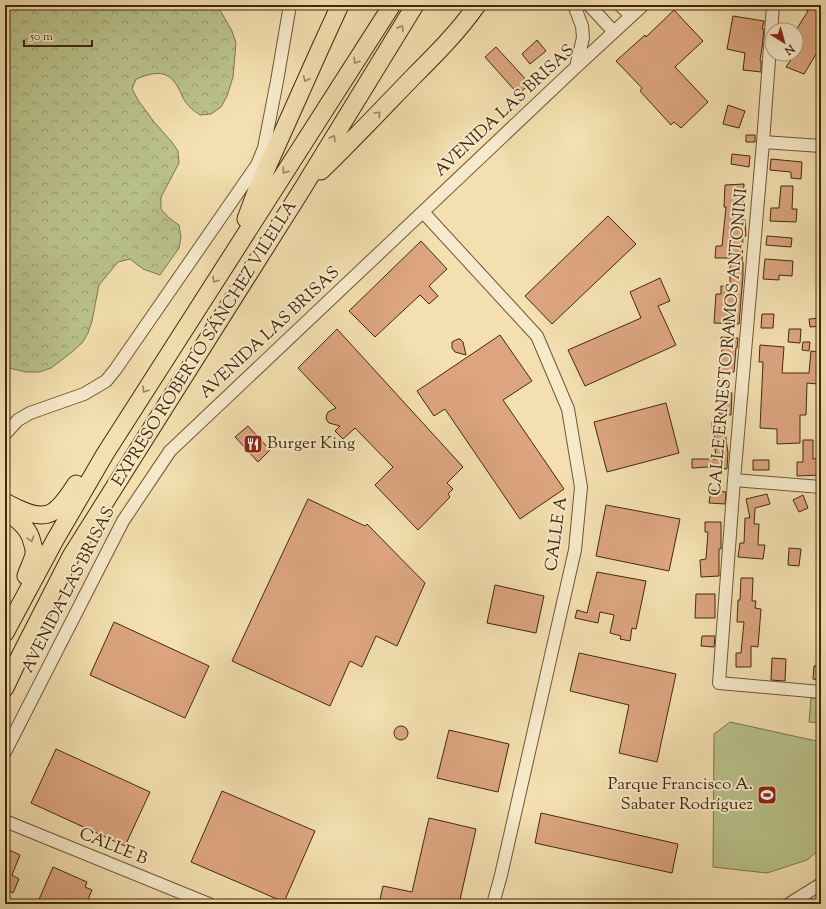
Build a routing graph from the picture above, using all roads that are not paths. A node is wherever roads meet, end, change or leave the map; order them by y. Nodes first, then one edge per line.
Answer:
1 (290, 5) edge
2 (340, 5) edge
3 (392, 5) edge
4 (415, 5) edge
5 (477, 5) edge
6 (574, 5) edge
7 (589, 5) edge
8 (620, 5) edge
9 (643, 5) edge
10 (773, 5) edge
11 (631, 16) junction
12 (614, 32) junction
13 (576, 67) junction
14 (763, 142) junction
15 (821, 146) edge
16 (301, 191) junction
17 (423, 212) junction
18 (233, 253) junction
19 (5, 434) edge
20 (105, 454) junction
21 (734, 480) junction
22 (821, 487) edge
23 (5, 502) edge
24 (5, 512) edge
25 (5, 632) edge
26 (5, 688) edge
27 (821, 692) edge
28 (5, 752) edge
29 (5, 821) edge
30 (821, 884) edge
31 (209, 904) edge
32 (493, 904) edge
33 (789, 904) edge

1 - 19 street
2 -> 18 highway
3 -> 18 highway, EXPRESO ROBERTO SÁNCHEZ VILELLA
16 -> 4 highway, EXPRESO ROBERTO SÁNCHEZ VILELLA
16 -> 5 highway
6 - 13 street
7 - 12 street
8 - 11 street
9 - 11 street, AVENIDA LAS BRISAS
10 - 14 street, CALLE ERNESTO RAMOS ANTONINI
11 - 12 street, AVENIDA LAS BRISAS
12 - 13 street, AVENIDA LAS BRISAS
13 - 17 street, AVENIDA LAS BRISAS
14 - 15 street
14 - 21 street, CALLE ERNESTO RAMOS ANTONINI
16 - 26 highway, EXPRESO ROBERTO SÁNCHEZ VILELLA
17 - 28 street, AVENIDA LAS BRISAS
17 - 32 street, CALLE A
18 -> 20 highway, EXPRESO ROBERTO SÁNCHEZ VILELLA
20 - 23 highway
20 - 25 highway, EXPRESO ROBERTO SÁNCHEZ VILELLA
21 - 22 street
21 - 27 street, CALLE ERNESTO RAMOS ANTONINI
24 -> 25 highway
29 - 31 street, CALLE B
30 - 33 street

